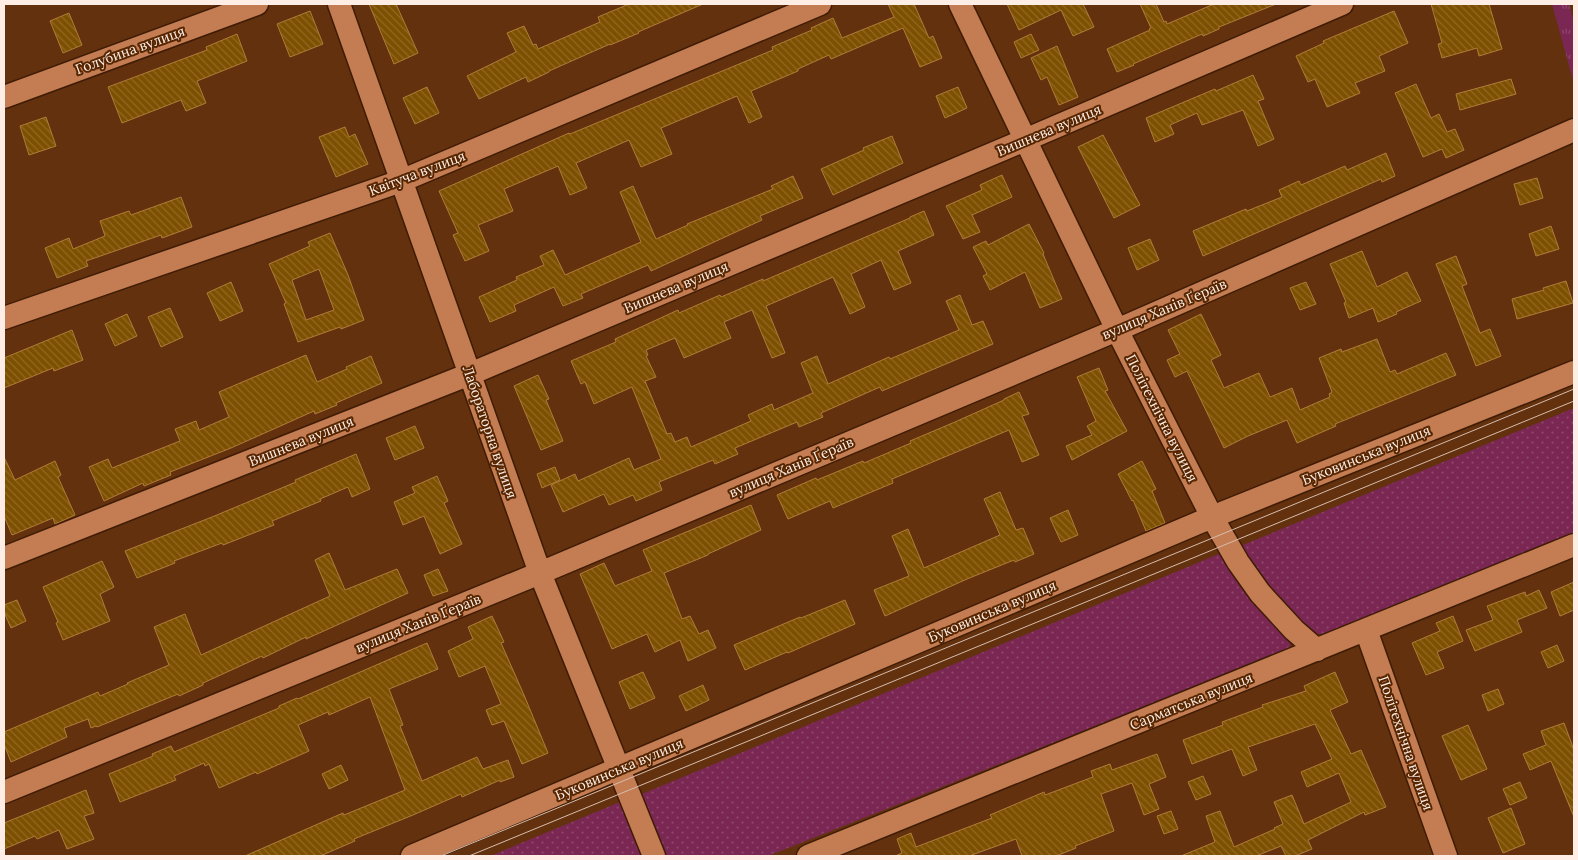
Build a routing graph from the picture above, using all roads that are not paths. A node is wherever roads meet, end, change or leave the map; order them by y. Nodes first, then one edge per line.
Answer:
1 (257, 4) edge
2 (339, 4) edge
3 (820, 4) edge
4 (960, 4) edge
5 (1342, 4) edge
6 (4, 97) edge
7 (1574, 130) edge
8 (1026, 140) junction
9 (401, 181) junction
10 (4, 318) edge
11 (1117, 330) junction
12 (1574, 372) edge
13 (470, 374) junction
14 (1212, 517) junction
15 (1574, 545) edge
16 (4, 558) edge
17 (540, 573) junction
18 (1366, 630) junction
19 (1317, 650) junction
20 (619, 770) junction
21 (4, 792) edge
22 (412, 856) edge
23 (654, 856) edge
24 (808, 856) edge
25 (1446, 856) edge

1 - 6 street, Голубина вулиця
2 - 9 street, Лабораторна вулиця
3 - 9 street, Квітуча вулиця
4 - 8 street, Політехнічна вулиця
5 - 8 street, Вишнева вулиця
7 - 11 street, вулиця Ханів Ґераїв
8 - 11 street, Політехнічна вулиця
8 - 13 street, Вишнева вулиця
9 - 10 street, Квітуча вулиця
9 - 13 street, Лабораторна вулиця
11 - 14 street, Політехнічна вулиця
11 - 17 street, вулиця Ханів Ґераїв
12 - 14 street, Буковинська вулиця
13 - 16 street, Вишнева вулиця
13 - 17 street, Лабораторна вулиця
14 - 19 street, Політехнічна вулиця
14 - 20 street, Буковинська вулиця
15 - 18 street, Сарматська вулиця
17 - 20 street, Лабораторна вулиця
17 - 21 street, вулиця Ханів Ґераїв
18 - 19 street, Сарматська вулиця
18 - 25 street, Політехнічна вулиця
19 - 24 street, Сарматська вулиця
20 - 22 street, Буковинська вулиця
20 - 23 street, Лабораторна вулиця

